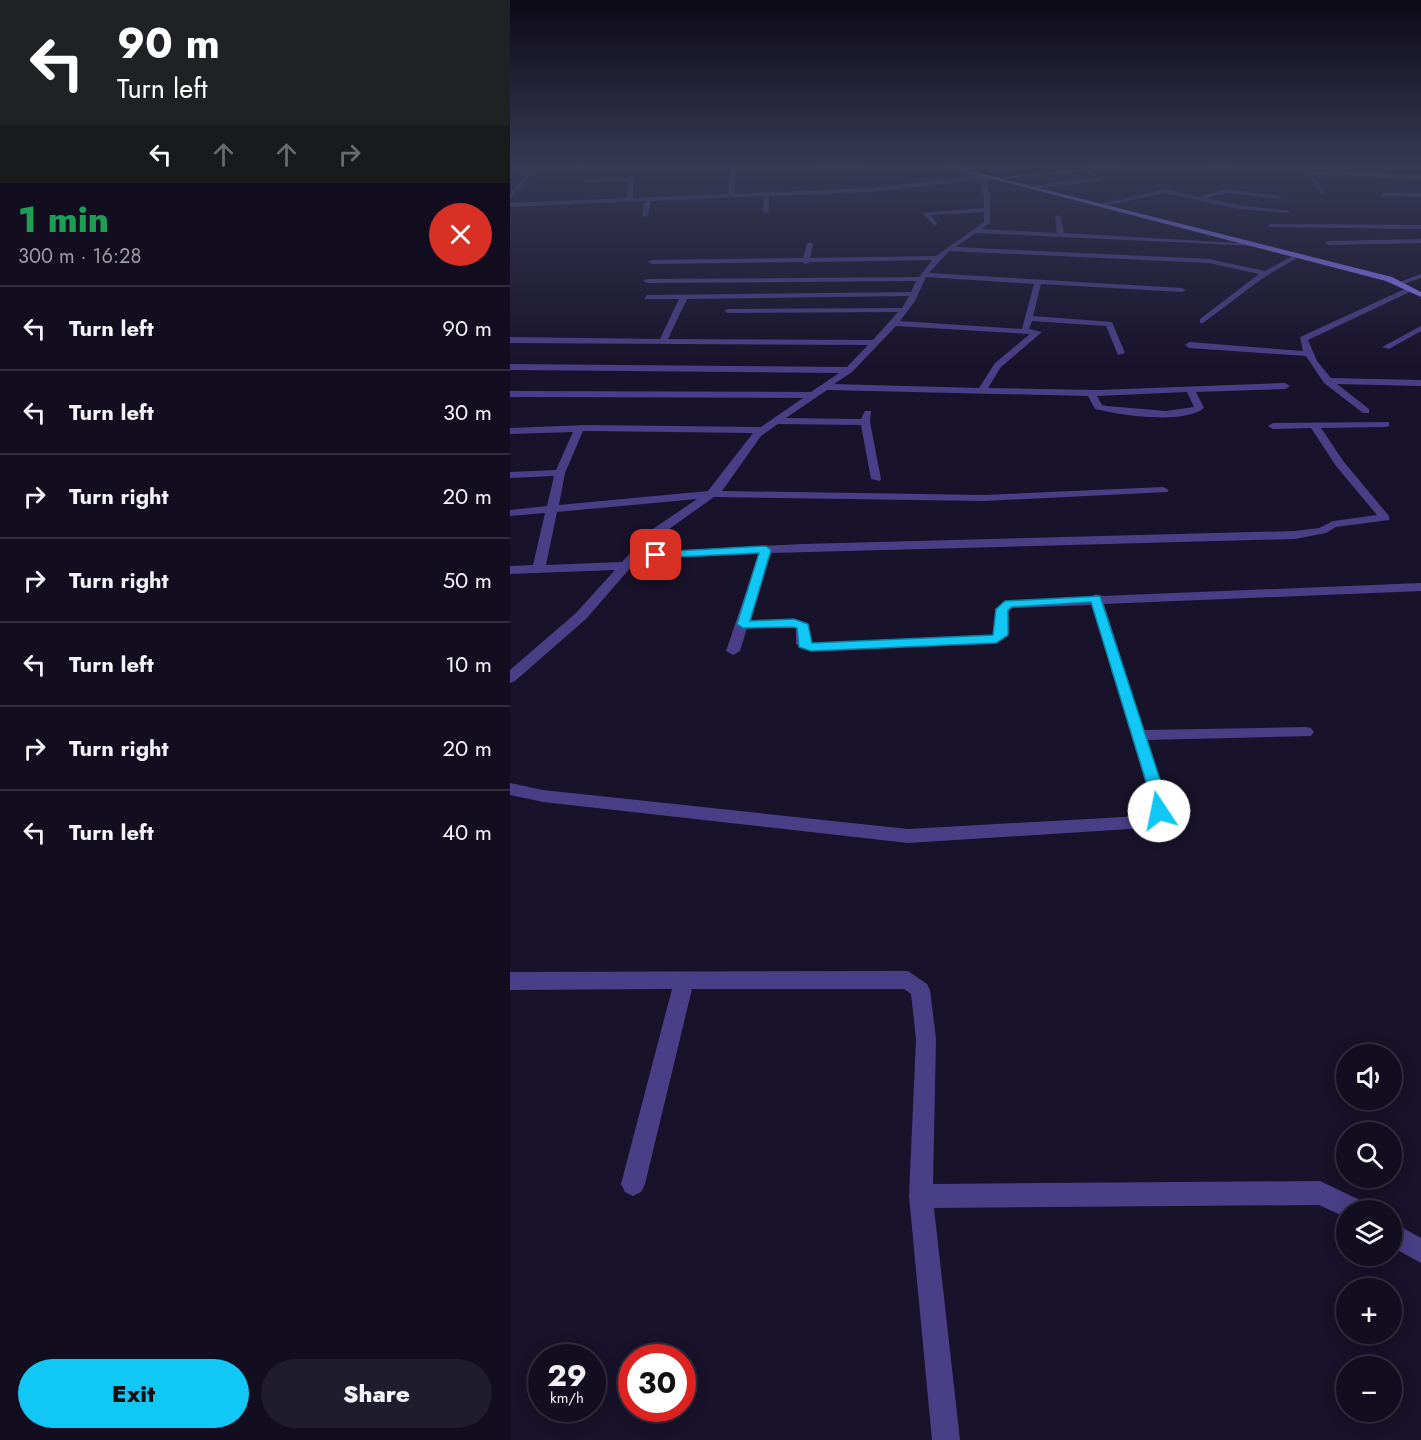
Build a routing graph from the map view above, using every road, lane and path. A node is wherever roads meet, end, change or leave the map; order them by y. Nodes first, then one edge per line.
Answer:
1 (973, 233) edge
2 (1023, 233) edge
3 (1216, 233) edge
4 (1061, 235) joint
5 (1251, 236) dead end
6 (1242, 240) junction
7 (1421, 241) edge
8 (1328, 243) dead end
9 (810, 244) dead end
10 (1254, 244) junction
11 (948, 249) junction
12 (1298, 255) junction
13 (938, 258) junction
14 (652, 262) dead end
15 (806, 262) junction
16 (1264, 273) junction
17 (1421, 276) edge
18 (923, 277) junction
19 (647, 281) dead end
20 (1038, 282) junction
21 (1398, 284) junction
22 (1182, 290) dead end
23 (1410, 290) junction
24 (914, 294) junction
25 (1421, 295) edge
26 (684, 296) junction
27 (647, 297) dead end
28 (904, 310) junction
29 (728, 311) dead end
30 (1028, 318) junction
31 (1203, 321) dead end
32 (894, 323) junction
33 (1421, 328) edge
34 (1025, 331) junction
35 (510, 340) edge
36 (662, 343) junction
37 (875, 343) junction
38 (1189, 345) dead end
39 (1386, 347) dead end
40 (1121, 353) dead end
41 (1308, 354) junction
42 (510, 367) edge
43 (849, 370) junction
44 (1327, 381) junction
45 (1421, 383) edge
46 (1285, 386) dead end
47 (826, 387) junction
48 (1190, 389) junction
49 (981, 391) junction
50 (1091, 393) junction
51 (510, 394) edge
52 (815, 395) junction
53 (1366, 411) dead end
54 (775, 421) junction
55 (1386, 424) dead end
56 (1314, 425) junction
57 (1273, 426) dead end
58 (579, 429) junction
59 (763, 430) junction
60 (510, 432) edge
61 (560, 473) junction
62 (510, 475) edge
63 (876, 480) dead end
64 (1163, 490) dead end
65 (711, 494) junction
66 (552, 510) junction
67 (510, 513) edge
68 (766, 550) junction
69 (630, 561) junction
70 (538, 568) junction
71 (510, 570) edge
72 (1421, 587) edge
73 (1096, 598) junction
74 (743, 624) junction
75 (733, 651) dead end
76 (510, 678) edge
77 (1306, 732) dead end
78 (1139, 735) junction
79 (510, 789) edge
80 (684, 980) junction
81 (510, 981) edge
82 (633, 1184) dead end
83 (921, 1196) junction
84 (1336, 1201) edge
85 (1402, 1240) edge
86 (1421, 1251) edge
87 (946, 1440) edge

1 - 11 street
2 - 4 street
3 - 6 main road
4 - 10 street
5 - 6 street
6 - 10 main road
7 - 8 street
9 - 15 street
10 - 12 main road
11 - 13 street
11 - 16 street
12 - 16 street
12 - 21 main road
13 - 15 street
13 - 18 street
14 - 15 street
16 - 31 street
17 - 21 street
18 - 19 street
18 - 20 street
18 - 24 street
20 - 22 street
20 - 30 street
21 - 23 main road
23 - 25 main road
23 - 41 street
24 - 26 street
24 - 28 street
26 - 27 street
26 - 36 street
28 - 29 street
28 - 32 street
30 - 34 street
30 - 40 street
32 - 34 street
32 - 37 street
33 - 39 street
34 - 49 street
35 - 36 street
36 - 37 street
37 - 43 street
38 - 41 street
41 - 44 street
42 - 43 street
43 - 47 street
44 - 45 street
44 - 53 street
46 - 48 street
47 - 49 street
47 - 52 street
48 - 50 street
48 - 50 street
49 - 50 street
51 - 52 street
52 - 54 street
54 - 59 street
54 - 63 street
55 - 56 street
56 - 57 street
56 - 68 street
58 - 59 street
58 - 60 street
58 - 61 street
59 - 65 street
61 - 62 street
61 - 66 street
64 - 65 street
65 - 66 street
65 - 69 street
66 - 67 street
66 - 70 street
68 - 69 street
68 - 74 street
69 - 70 street
69 - 76 street
70 - 71 street
72 - 73 street
73 - 74 street
73 - 78 street
74 - 75 street
77 - 78 street
78 - 79 street
80 - 81 street
80 - 82 street
80 - 83 street
83 - 84 street
83 - 87 street
85 - 86 street

